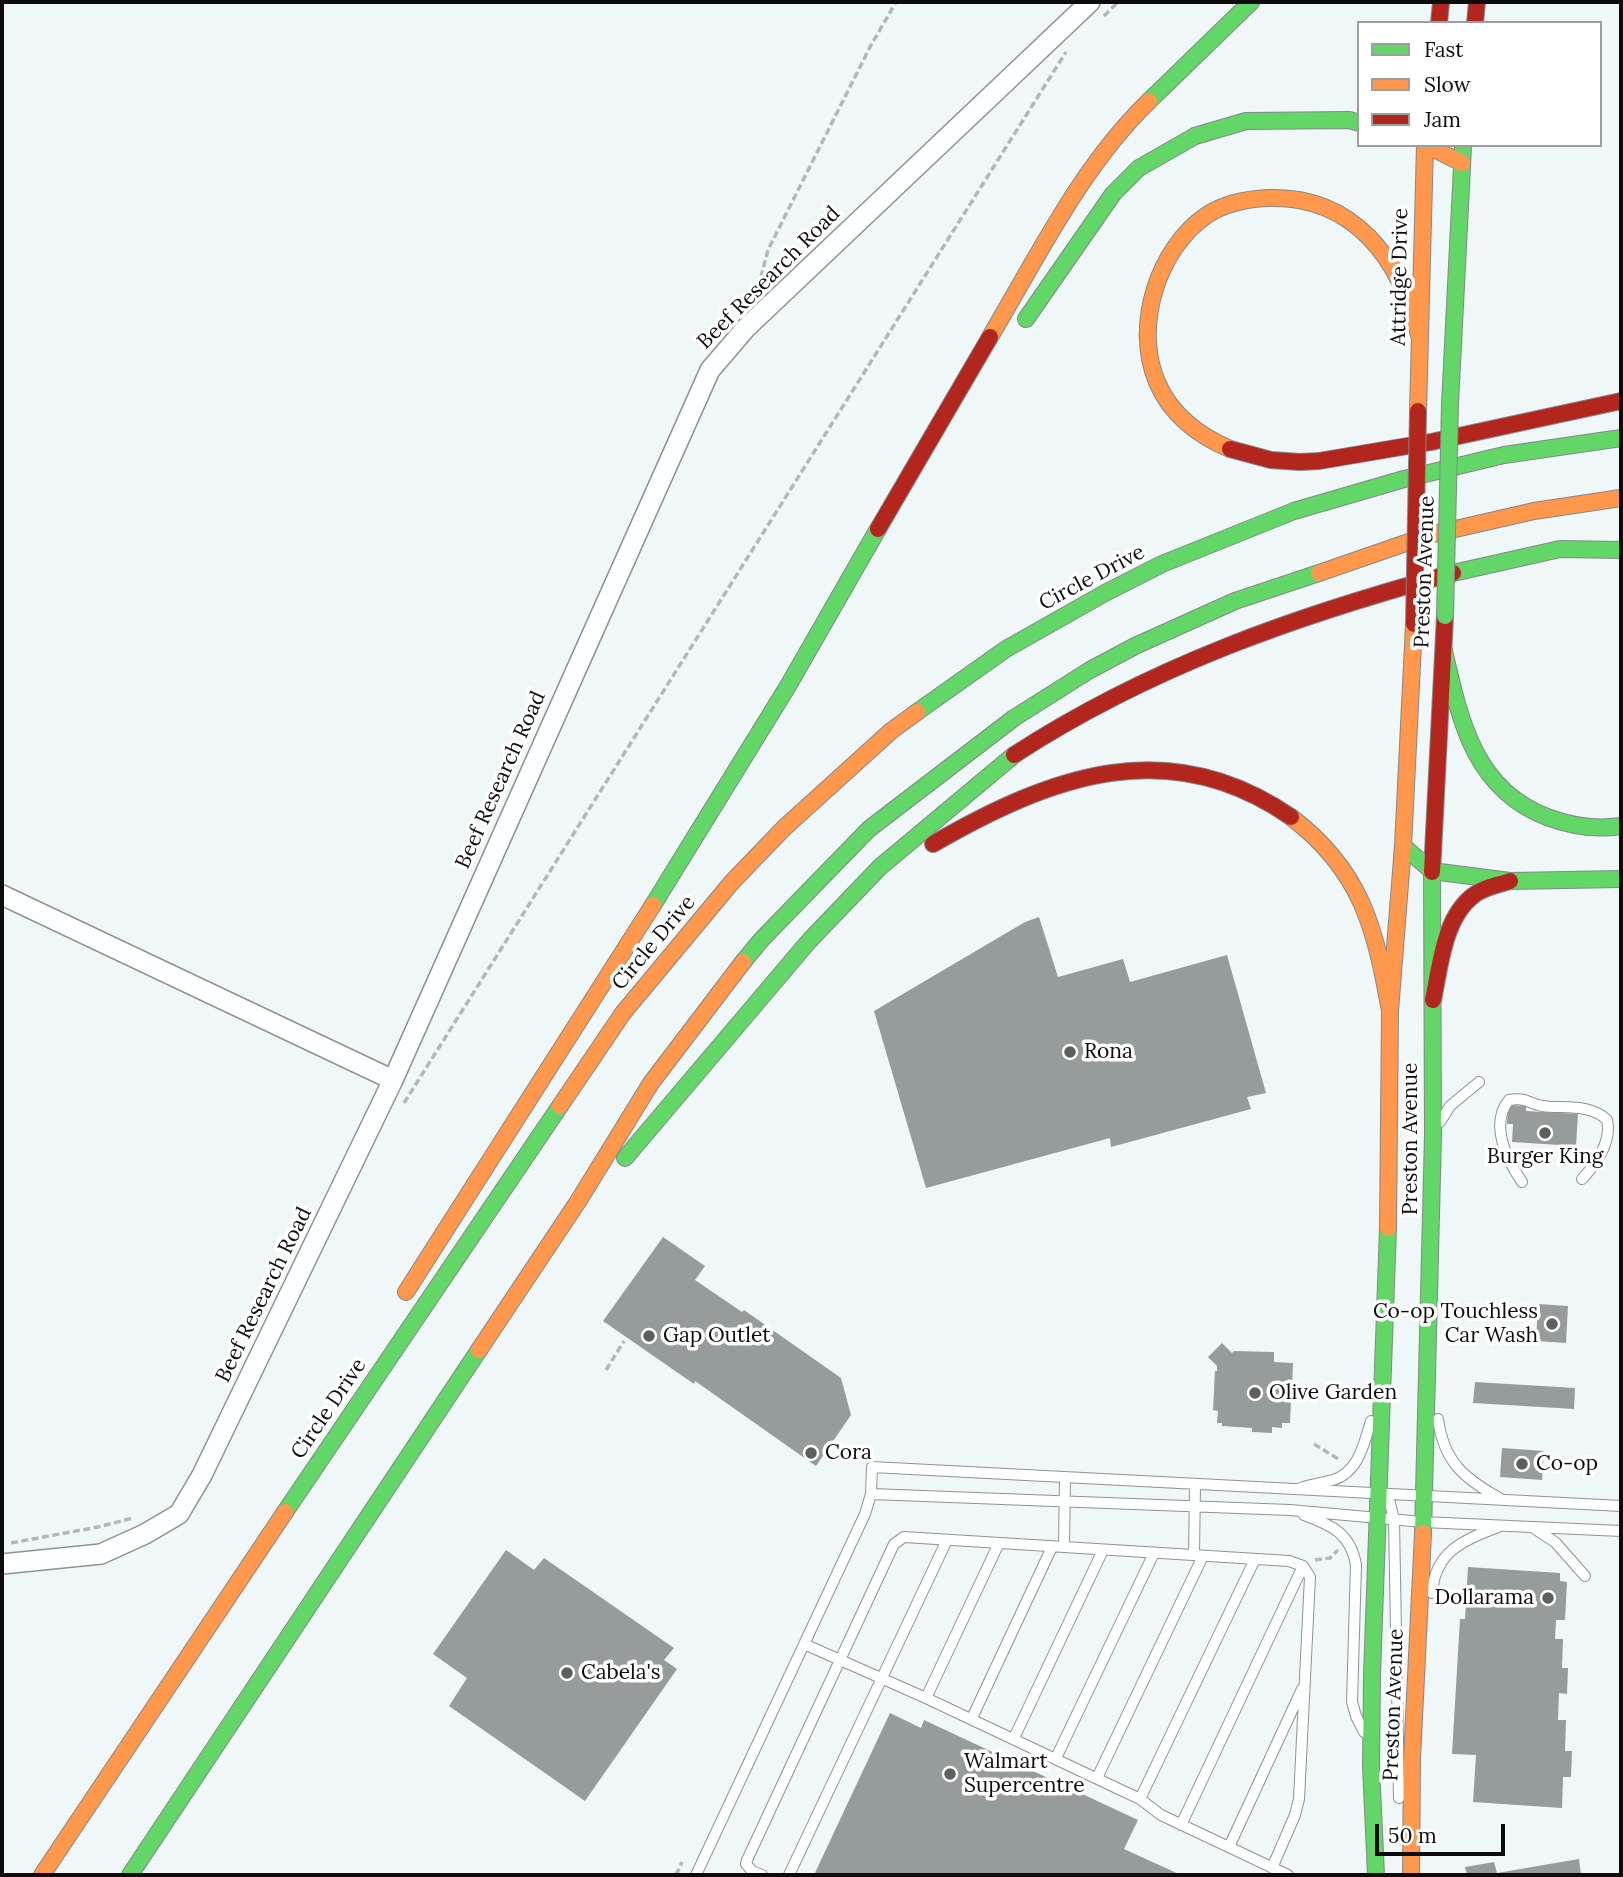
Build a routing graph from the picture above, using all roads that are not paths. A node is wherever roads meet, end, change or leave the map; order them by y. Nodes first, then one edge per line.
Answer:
1 (1090, 2) edge
2 (1251, 2) edge
3 (1441, 2) edge
4 (1477, 2) edge
5 (1439, 21) edge
6 (1475, 21) edge
7 (1357, 123) edge
8 (1425, 147) edge
9 (1429, 147) edge
10 (1463, 147) edge
11 (1462, 163) junction
12 (1017, 333) dead end
13 (1419, 335) junction
14 (1621, 401) edge
15 (1418, 411) joint
16 (1621, 438) edge
17 (918, 493) dead end
18 (1621, 498) edge
19 (1621, 551) edge
20 (1444, 651) junction
21 (788, 686) junction
22 (1621, 827) edge
23 (1403, 846) junction
24 (1432, 872) junction
25 (1621, 879) edge
26 (1510, 881) junction
27 (2, 895) edge
28 (809, 941) junction
29 (1433, 1000) junction
30 (1390, 1011) junction
31 (393, 1080) junction
32 (1479, 1082) dead end
33 (1433, 1135) junction
34 (1582, 1179) dead end
35 (1522, 1182) dead end
36 (579, 1200) junction
37 (399, 1302) dead end
38 (1428, 1385) junction
39 (1382, 1387) junction
40 (1065, 1478) junction
41 (1195, 1485) junction
42 (1297, 1490) junction
43 (871, 1494) junction
44 (1379, 1495) junction
45 (1425, 1498) junction
46 (1065, 1501) junction
47 (1504, 1502) junction
48 (1621, 1506) edge
49 (1195, 1507) junction
50 (1290, 1510) junction
51 (1385, 1519) junction
52 (1423, 1522) junction
53 (1502, 1526) junction
54 (1532, 1527) junction
55 (1621, 1531) edge
56 (250, 1536) dead end
57 (947, 1540) junction
58 (999, 1543) junction
59 (1052, 1547) junction
60 (1064, 1547) junction
61 (1102, 1550) junction
62 (1154, 1553) junction
63 (3, 1554) edge
64 (1198, 1556) junction
65 (1255, 1559) junction
66 (1303, 1566) junction
67 (1586, 1576) dead end
68 (1431, 1610) dead end
69 (1430, 1623) dead end
70 (804, 1644) junction
71 (190, 1652) junction
72 (840, 1659) junction
73 (881, 1677) junction
74 (1305, 1683) junction
75 (926, 1698) junction
76 (972, 1718) junction
77 (1014, 1738) junction
78 (1371, 1741) junction
79 (1056, 1758) junction
80 (1412, 1759) junction
81 (1097, 1778) junction
82 (1140, 1799) junction
83 (1399, 1807) dead end
84 (1181, 1825) junction
85 (1229, 1847) junction
86 (1272, 1868) junction
87 (1405, 1873) edge
88 (42, 1875) edge
89 (130, 1875) edge
90 (696, 1875) edge
91 (762, 1875) edge
92 (789, 1875) edge
93 (1288, 1875) edge
94 (1376, 1875) edge

1 - 31 street, Beef Research Road
2 - 21 main road
3 - 5 main road
4 - 6 main road
7 - 12 main road
8 - 13 main road, Attridge Drive
9 - 11 main road
10 - 11 main road
11 - 20 main road, Preston Avenue, bridge
13 - 14 main road
13 - 15 main road, Attridge Drive
15 - 23 main road, Preston Avenue, bridge
16 - 71 main road, Circle Drive
17 - 21 main road
18 - 36 main road
19 - 28 main road
20 - 22 main road
20 - 24 main road, Preston Avenue
21 - 37 main road
23 - 24 main road
23 - 30 main road, Preston Avenue
24 - 26 main road
24 - 29 main road, Preston Avenue
25 - 26 main road
26 - 29 main road
27 - 31 street
28 - 30 main road
28 - 36 main road
29 - 33 main road, Preston Avenue
30 - 39 main road, Preston Avenue
31 - 63 street, Beef Research Road
32 - 33 lane
33 - 38 main road, Preston Avenue
34 - 35 lane
36 - 89 main road
38 - 45 main road, Preston Avenue
38 - 47 lane
39 - 42 lane
39 - 44 main road, Preston Avenue
40 - 41 lane
40 - 43 lane
40 - 46 lane
41 - 42 lane
41 - 49 lane
42 - 44 lane
43 - 46 lane
43 - 70 lane
44 - 45 lane
44 - 51 main road, Preston Avenue
45 - 47 lane
45 - 52 main road, Preston Avenue
46 - 49 lane
46 - 60 lane
47 - 48 lane
49 - 50 lane
49 - 64 lane
50 - 51 lane
50 - 78 lane
51 - 52 lane
51 - 78 main road, Preston Avenue
51 - 83 lane
52 - 53 lane
52 - 80 main road, Preston Avenue
53 - 54 lane
53 - 68 lane
54 - 55 lane
54 - 67 lane
56 - 71 main road
57 - 58 lane
57 - 72 lane
57 - 73 lane
58 - 59 lane
58 - 75 lane
59 - 60 lane
59 - 76 lane
60 - 61 lane
61 - 62 lane
61 - 77 lane
62 - 64 lane
62 - 79 lane
64 - 65 lane
64 - 81 lane
65 - 66 lane
65 - 82 lane
66 - 74 lane
66 - 84 lane
69 - 80 lane
70 - 72 lane
70 - 90 lane
71 - 88 main road, Circle Drive
72 - 73 lane
72 - 91 lane
73 - 75 lane
73 - 92 lane
74 - 85 lane
74 - 86 lane
75 - 76 lane
76 - 77 lane
77 - 79 lane
78 - 94 main road, Preston Avenue
79 - 81 lane
80 - 87 main road, Preston Avenue
81 - 82 lane
82 - 84 lane
84 - 85 lane
85 - 86 lane
86 - 93 lane

